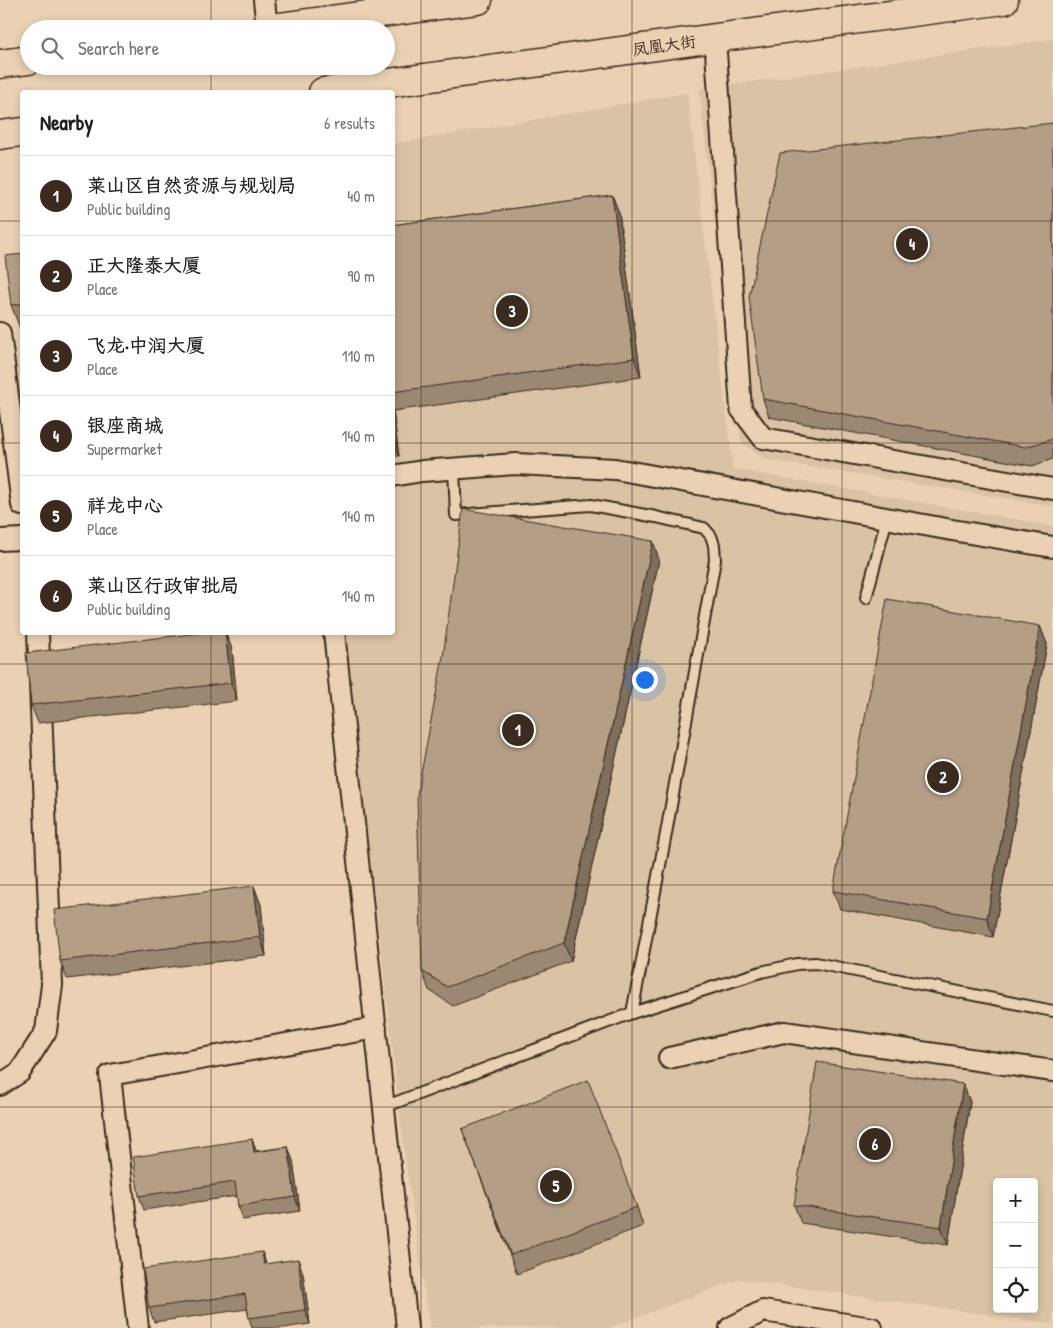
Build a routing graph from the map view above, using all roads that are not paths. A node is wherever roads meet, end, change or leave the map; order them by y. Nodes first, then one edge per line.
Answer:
1 (264, 0) edge
2 (478, 0) edge
3 (1004, 0) edge
4 (265, 20) edge
5 (331, 20) edge
6 (715, 38) junction
7 (20, 61) edge
8 (0, 64) edge
9 (338, 90) edge
10 (20, 132) edge
11 (0, 135) edge
12 (0, 333) edge
13 (2, 368) edge
14 (454, 469) junction
15 (395, 476) edge
16 (1053, 488) edge
17 (20, 491) edge
18 (888, 518) junction
19 (20, 539) edge
20 (0, 540) edge
21 (1053, 546) edge
22 (866, 598) dead end
23 (38, 635) edge
24 (334, 635) edge
25 (1053, 1011) edge
26 (632, 1012) junction
27 (376, 1028) junction
28 (669, 1058) dead end
29 (1053, 1072) edge
30 (0, 1085) edge
31 (384, 1107) junction
32 (138, 1328) edge
33 (407, 1328) edge
34 (730, 1328) edge
35 (872, 1328) edge

1 - 4 street
2 - 5 main road
3 - 6 main road, 凤凰大街
6 - 9 main road, 凤凰大街
6 - 16 street
7 - 8 main road
10 - 11 main road
12 - 13 street
13 - 17 street
14 - 15 street
14 - 18 street
14 - 26 lane
18 - 21 street
18 - 22 lane
19 - 20 street
23 - 30 street
24 - 27 street
25 - 26 lane
26 - 31 lane
27 - 31 street
27 - 32 street
28 - 29 street
31 - 33 street
34 - 35 street

